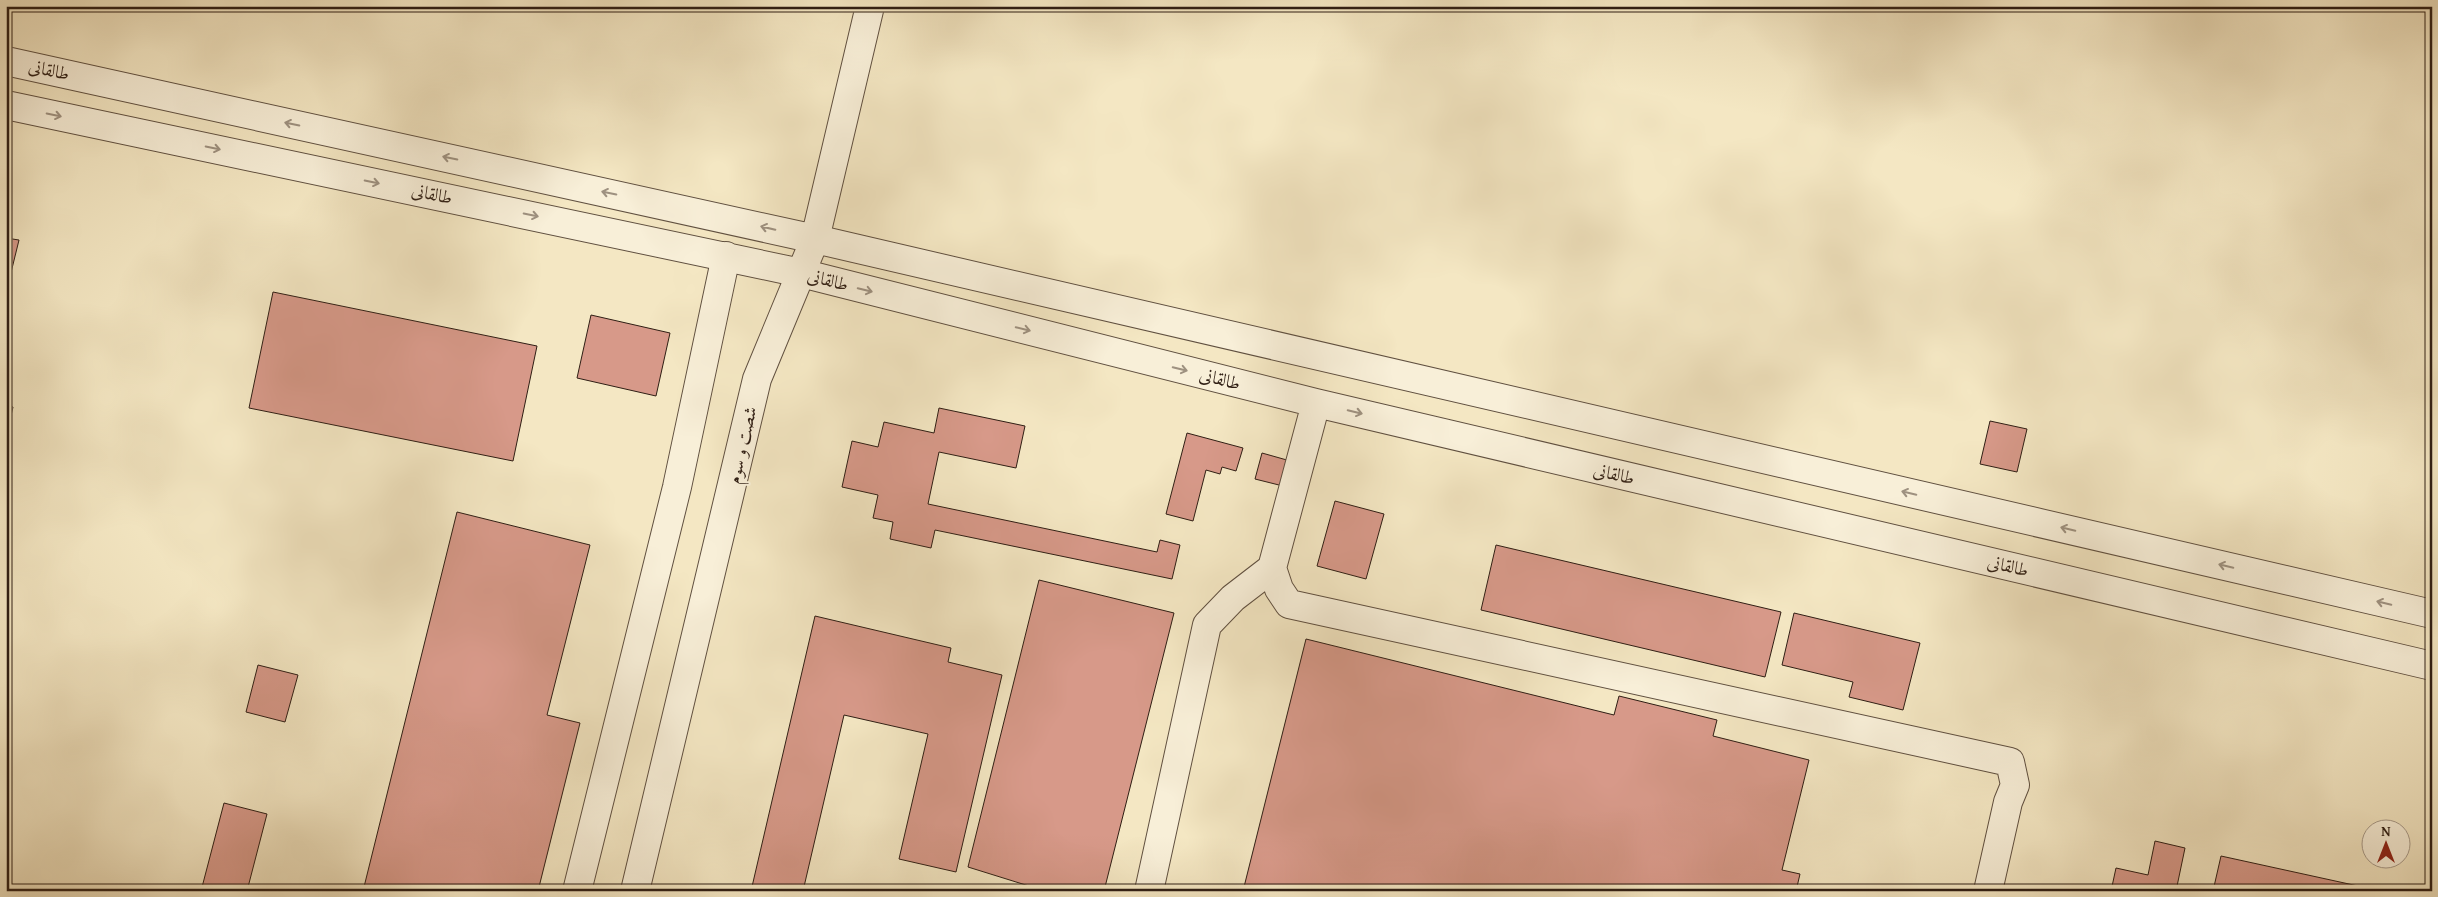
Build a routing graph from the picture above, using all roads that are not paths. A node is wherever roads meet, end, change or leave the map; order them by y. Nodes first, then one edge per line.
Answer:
1 (870, 6) edge
2 (6, 61) edge
3 (6, 105) edge
4 (815, 239) junction
5 (726, 256) junction
6 (801, 273) junction
7 (1316, 403) junction
8 (1272, 568) junction
9 (2432, 614) edge
10 (2432, 666) edge
11 (577, 891) edge
12 (635, 891) edge
13 (1149, 891) edge
14 (1988, 891) edge

1 - 4 street, شصت و سوم
4 -> 2 street, طالقانی
3 -> 5 street, طالقانی
4 - 6 street, شصت و سوم
9 -> 4 street, طالقانی
5 - 6 street, طالقانی
5 - 11 street
6 -> 7 street, طالقانی
6 - 12 street, شصت و سوم
7 - 8 street
7 -> 10 street, طالقانی
8 - 13 street
8 - 14 street

